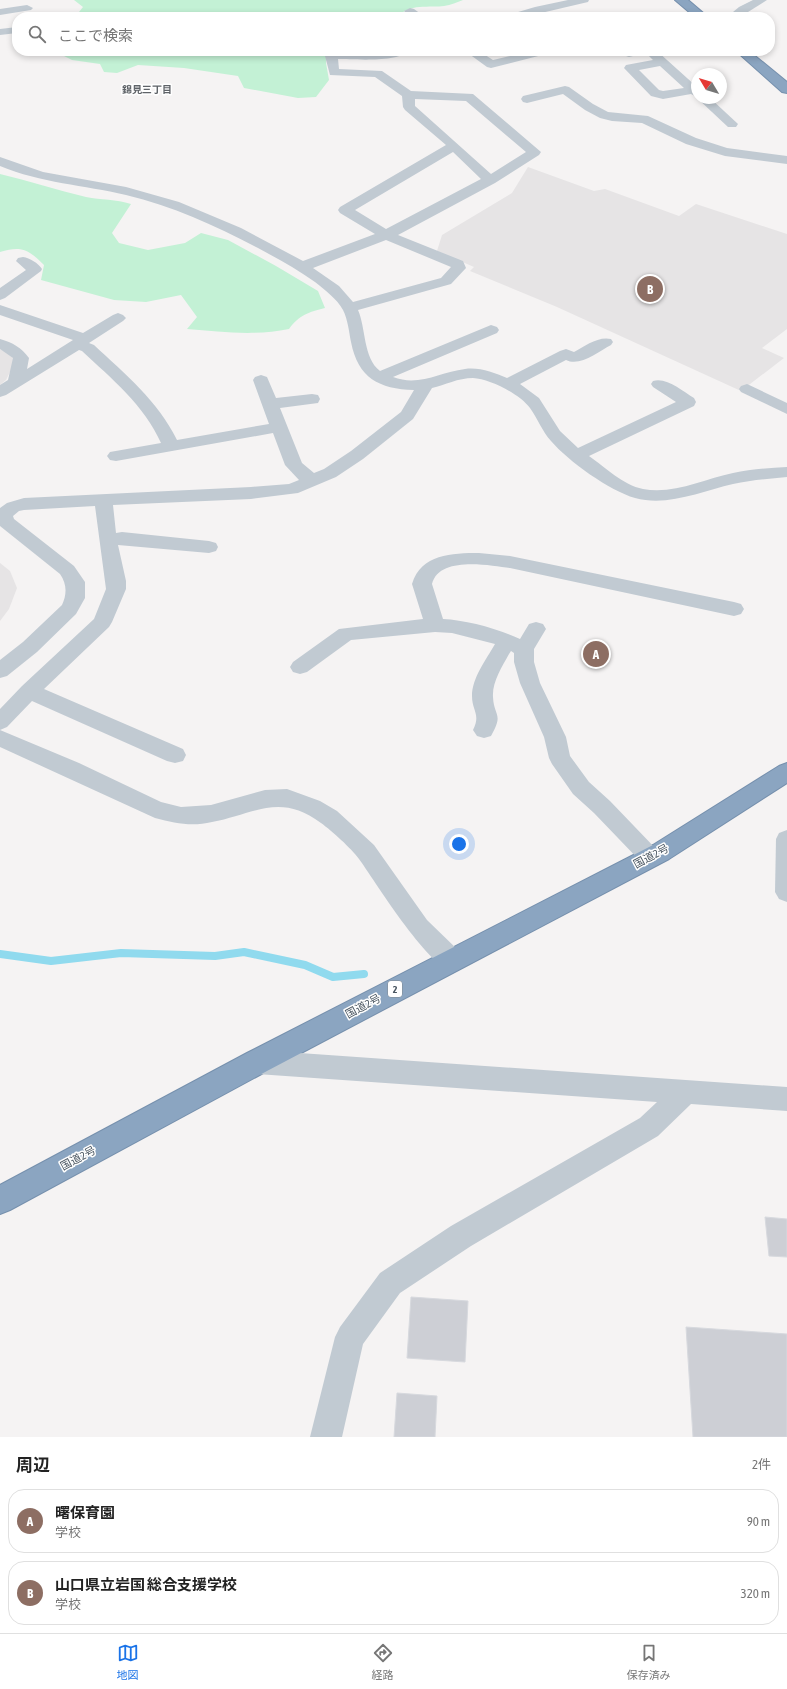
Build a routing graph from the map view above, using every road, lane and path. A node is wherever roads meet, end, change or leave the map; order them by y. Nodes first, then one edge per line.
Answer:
1 (584, 0) edge
2 (681, 0) edge
3 (762, 0) edge
4 (558, 3) edge
5 (27, 8) dead end
6 (0, 12) edge
7 (528, 12) edge
8 (572, 12) edge
9 (696, 12) edge
10 (739, 12) edge
11 (12, 31) edge
12 (0, 32) edge
13 (331, 56) edge
14 (479, 56) edge
15 (525, 56) edge
16 (656, 56) edge
17 (751, 56) edge
18 (663, 62) junction
19 (691, 88) edge
20 (787, 89) edge
21 (691, 94) edge
22 (408, 95) junction
23 (527, 100) dead end
24 (709, 104) edge
25 (732, 124) dead end
26 (454, 146) junction
27 (787, 160) edge
28 (0, 161) edge
29 (490, 180) junction
30 (386, 235) junction
31 (23, 261) dead end
32 (301, 267) junction
33 (0, 295) edge
34 (349, 308) junction
35 (0, 310) edge
36 (118, 318) dead end
37 (491, 330) dead end
38 (81, 341) junction
39 (605, 342) dead end
40 (0, 344) edge
41 (379, 377) junction
42 (260, 380) dead end
43 (16, 382) junction
44 (426, 384) junction
45 (659, 384) dead end
46 (508, 385) junction
47 (747, 388) dead end
48 (0, 392) edge
49 (312, 399) dead end
50 (270, 404) junction
51 (787, 409) edge
52 (279, 427) junction
53 (171, 446) junction
54 (576, 455) junction
55 (116, 456) dead end
56 (787, 472) edge
57 (313, 481) junction
58 (104, 500) junction
59 (108, 540) junction
60 (209, 547) dead end
61 (734, 609) dead end
62 (435, 625) junction
63 (536, 629) dead end
64 (516, 645) junction
65 (300, 667) dead end
66 (0, 671) edge
67 (29, 691) junction
68 (0, 722) edge
69 (484, 730) dead end
70 (0, 738) edge
71 (175, 755) dead end
72 (787, 772) edge
73 (787, 839) edge
74 (650, 857) junction
75 (787, 892) edge
76 (451, 960) junction
77 (257, 1062) junction
78 (685, 1092) junction
79 (787, 1099) edge
80 (0, 1200) edge
81 (326, 1437) edge

1 - 4 street
2 - 9 highway
3 - 10 street
4 - 7 street
4 - 8 street
5 - 6 street
11 - 12 street
13 - 22 street
14 - 15 street
16 - 18 street
17 - 20 highway
18 - 19 street
18 - 21 street
22 - 26 street
22 - 29 street
23 - 27 street
24 - 25 street
26 - 29 street
26 - 30 street
28 - 32 street
29 - 30 street
30 - 32 street
30 - 34 street
31 - 33 street
32 - 34 street
34 - 41 street
35 - 38 street
36 - 38 street
37 - 41 street
38 - 43 street
38 - 53 street
39 - 46 street
40 - 43 street
41 - 44 street
42 - 50 street
43 - 48 street
44 - 46 street
44 - 57 street
45 - 54 street
46 - 54 street
47 - 51 street
49 - 50 street
50 - 52 street
52 - 53 street
52 - 57 street
53 - 55 street
54 - 56 street
57 - 58 street
58 - 59 street
58 - 66 street
59 - 60 street
59 - 67 street
61 - 62 street
62 - 64 street
62 - 65 street
63 - 64 street
64 - 69 street
64 - 74 street
67 - 68 street
67 - 71 street
70 - 76 street
72 - 74 highway, 国道2号 / 2
73 - 75 street
74 - 76 highway, 国道2号 / 2
76 - 77 highway, 国道2号 / 2
77 - 78 street
77 - 80 highway, 国道2号 / 2
78 - 79 street
78 - 81 street

